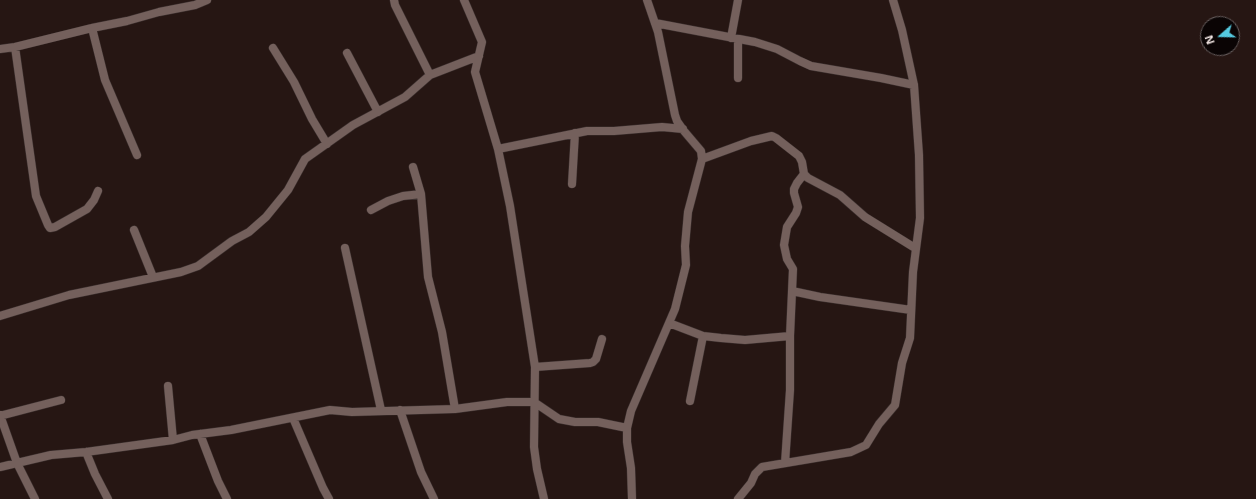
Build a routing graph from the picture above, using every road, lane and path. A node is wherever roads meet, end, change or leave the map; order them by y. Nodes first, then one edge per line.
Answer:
1 (207, 0) edge
2 (394, 0) edge
3 (464, 0) edge
4 (647, 0) edge
5 (738, 0) edge
6 (893, 0) edge
7 (655, 22) junction
8 (92, 28) junction
9 (734, 38) junction
10 (15, 47) junction
11 (273, 48) dead end
12 (0, 49) edge
13 (347, 53) dead end
14 (479, 56) junction
15 (430, 75) junction
16 (738, 78) dead end
17 (914, 85) junction
18 (378, 112) junction
19 (683, 129) junction
20 (576, 133) junction
21 (326, 144) junction
22 (498, 149) junction
23 (137, 155) dead end
24 (702, 159) junction
25 (413, 167) dead end
26 (804, 174) junction
27 (572, 184) dead end
28 (98, 191) dead end
29 (421, 194) junction
30 (371, 210) dead end
31 (134, 230) dead end
32 (345, 248) dead end
33 (915, 248) junction
34 (153, 278) junction
35 (792, 291) junction
36 (911, 310) junction
37 (0, 316) edge
38 (669, 323) junction
39 (703, 336) junction
40 (790, 336) junction
41 (602, 339) dead end
42 (535, 367) junction
43 (168, 386) dead end
44 (61, 400) dead end
45 (690, 401) dead end
46 (534, 402) junction
47 (455, 409) junction
48 (381, 410) junction
49 (400, 410) junction
50 (0, 416) edge
51 (293, 418) junction
52 (627, 428) junction
53 (200, 434) junction
54 (173, 440) junction
55 (86, 452) junction
56 (17, 463) junction
57 (785, 463) junction
58 (0, 467) edge
59 (35, 499) edge
60 (108, 499) edge
61 (227, 499) edge
62 (329, 499) edge
63 (434, 499) edge
64 (544, 499) edge
65 (632, 499) edge
66 (738, 499) edge

1 - 8 street
2 - 15 street
3 - 14 street
4 - 7 street
5 - 9 street
6 - 17 street
7 - 9 street
7 - 19 street
8 - 10 street
8 - 23 street
9 - 16 street
9 - 17 street
10 - 12 street
10 - 28 street
11 - 21 street
13 - 18 street
14 - 15 street
14 - 22 street
15 - 18 street
17 - 33 street
18 - 21 street
19 - 20 street
19 - 24 street
20 - 22 street
20 - 27 street
21 - 34 street
22 - 42 street
24 - 26 street
24 - 38 street
25 - 29 street
26 - 33 street
26 - 35 street
29 - 30 street
29 - 47 street
31 - 34 street
32 - 48 street
33 - 36 street
34 - 37 street
35 - 36 street
35 - 40 street
36 - 57 street
38 - 39 street
38 - 52 street
39 - 40 street
39 - 45 street
40 - 57 street
41 - 42 street
42 - 46 street
43 - 54 street
44 - 50 street
46 - 47 street
46 - 52 street
46 - 64 street
47 - 49 street
48 - 49 street
48 - 51 street
49 - 63 street
50 - 56 street
51 - 53 street
51 - 62 street
52 - 65 street
53 - 54 street
53 - 61 street
54 - 55 street
55 - 56 street
55 - 60 street
56 - 58 street
56 - 59 street
57 - 66 street

